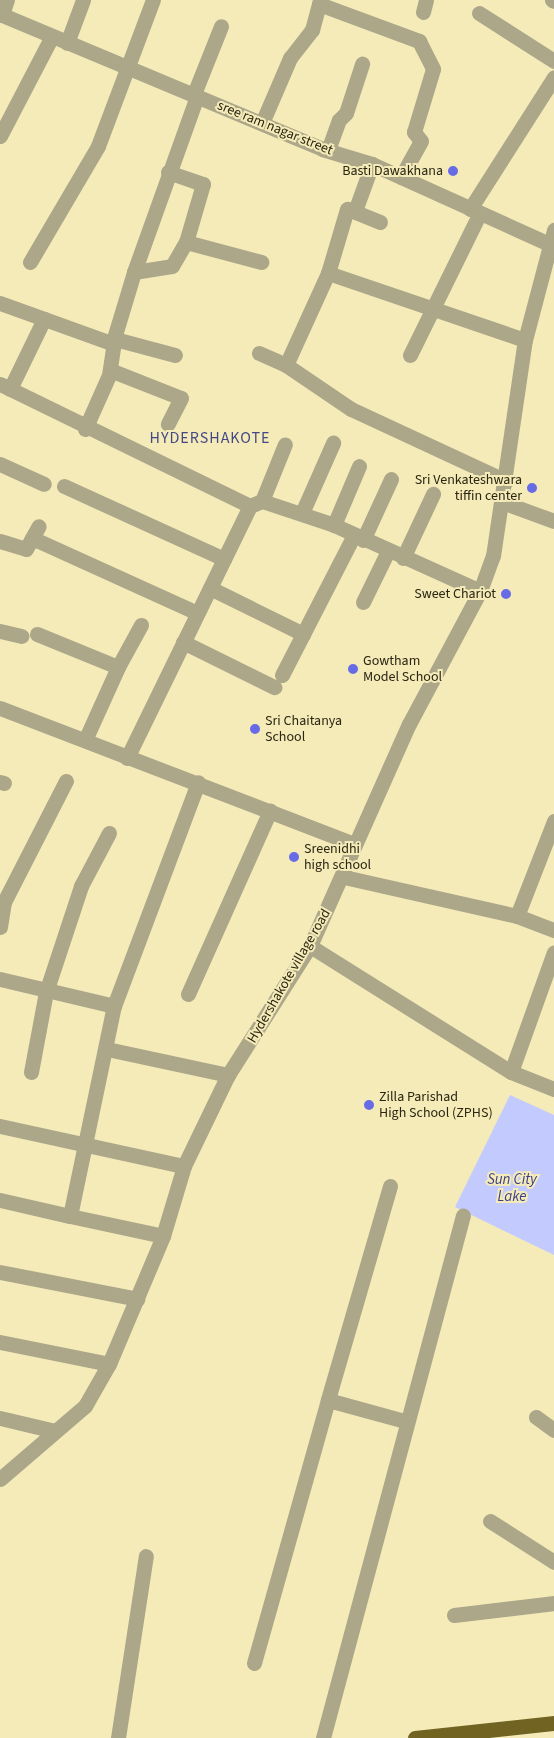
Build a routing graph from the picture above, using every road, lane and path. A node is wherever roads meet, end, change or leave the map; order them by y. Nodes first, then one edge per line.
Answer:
1 (7, 0) edge
2 (83, 0) edge
3 (153, 0) edge
4 (319, 2) edge
5 (479, 13) dead end
6 (1, 15) edge
7 (221, 26) dead end
8 (52, 38) junction
9 (66, 43) junction
10 (554, 62) edge
11 (362, 64) dead end
12 (130, 66) junction
13 (554, 77) edge
14 (195, 95) junction
15 (262, 123) junction
16 (0, 136) edge
17 (328, 150) junction
18 (372, 164) junction
19 (168, 172) junction
20 (401, 177) junction
21 (355, 211) junction
22 (475, 211) junction
23 (380, 222) dead end
24 (551, 237) edge
25 (186, 242) junction
26 (30, 262) dead end
27 (261, 262) dead end
28 (134, 272) junction
29 (328, 272) junction
30 (0, 303) edge
31 (432, 310) junction
32 (44, 319) junction
33 (525, 340) junction
34 (114, 342) junction
35 (259, 353) dead end
36 (175, 355) dead end
37 (410, 355) dead end
38 (286, 364) junction
39 (110, 370) junction
40 (5, 386) edge
41 (168, 424) dead end
42 (85, 429) junction
43 (333, 443) dead end
44 (285, 444) dead end
45 (0, 464) edge
46 (358, 466) dead end
47 (391, 479) dead end
48 (506, 481) junction
49 (44, 484) dead end
50 (64, 486) dead end
51 (433, 494) dead end
52 (502, 502) junction
53 (256, 504) junction
54 (302, 513) junction
55 (554, 521) edge
56 (334, 525) junction
57 (358, 537) junction
58 (0, 541) edge
59 (388, 551) junction
60 (403, 558) junction
61 (224, 559) junction
62 (210, 588) junction
63 (480, 591) junction
64 (363, 602) dead end
65 (197, 612) junction
66 (141, 625) dead end
67 (0, 631) edge
68 (37, 634) dead end
69 (303, 634) junction
70 (21, 636) dead end
71 (182, 642) junction
72 (118, 667) junction
73 (0, 708) edge
74 (86, 738) junction
75 (127, 758) junction
76 (66, 781) dead end
77 (198, 782) junction
78 (270, 811) junction
79 (554, 822) edge
80 (109, 832) dead end
81 (355, 844) junction
82 (344, 877) junction
83 (517, 916) junction
84 (0, 927) edge
85 (554, 930) edge
86 (310, 946) junction
87 (554, 952) edge
88 (0, 980) edge
89 (46, 992) junction
90 (188, 994) dead end
91 (114, 1006) junction
92 (106, 1049) junction
93 (31, 1072) dead end
94 (510, 1072) junction
95 (228, 1075) junction
96 (554, 1089) edge
97 (0, 1126) edge
98 (86, 1144) junction
99 (184, 1166) junction
100 (390, 1186) dead end
101 (0, 1200) edge
102 (463, 1215) dead end
103 (70, 1216) junction
104 (163, 1236) junction
105 (0, 1272) edge
106 (137, 1300) junction
107 (0, 1342) edge
108 (109, 1364) junction
109 (328, 1400) junction
110 (0, 1418) edge
111 (536, 1418) dead end
112 (405, 1421) junction
113 (554, 1430) edge
114 (56, 1431) junction
115 (3, 1474) edge
116 (490, 1521) dead end
117 (146, 1556) dead end
118 (554, 1562) edge
119 (554, 1603) edge
120 (454, 1615) dead end
121 (254, 1663) dead end
122 (554, 1723) edge
123 (118, 1738) edge
124 (323, 1738) edge
125 (416, 1738) edge

1 - 6 street
2 - 9 street
3 - 12 street
4 - 15 street
4 - 20 street
5 - 10 street
6 - 8 street, sree ram nagar street
7 - 14 street
8 - 9 street, sree ram nagar street
8 - 16 street
9 - 12 street, sree ram nagar street
11 - 17 street
12 - 14 street, sree ram nagar street
12 - 26 street
13 - 22 street
14 - 15 street, sree ram nagar street
14 - 19 street
15 - 17 street, sree ram nagar street
17 - 18 street, sree ram nagar street
18 - 20 street, sree ram nagar street
18 - 21 street
19 - 25 street
19 - 28 street
20 - 22 street, sree ram nagar street
21 - 23 street
21 - 29 street
22 - 24 street, sree ram nagar street
22 - 31 street
24 - 33 street, Hydershakote village road
25 - 27 street
25 - 28 street
28 - 34 street
29 - 31 street
29 - 38 street
30 - 32 street
31 - 33 street
31 - 37 street
32 - 34 street
32 - 40 street
33 - 48 street, Hydershakote village road
34 - 36 street
34 - 39 street
35 - 38 street
38 - 48 street
39 - 41 street
39 - 42 street
40 - 42 street
42 - 53 street
43 - 54 street
44 - 53 street
45 - 49 street
46 - 56 street
47 - 57 street
48 - 52 street, Hydershakote village road
50 - 61 street
51 - 60 street
52 - 55 street
52 - 63 street, Hydershakote village road
53 - 54 street
53 - 61 street
54 - 56 street
56 - 57 street
57 - 59 street
57 - 69 street
58 - 65 street
59 - 60 street
59 - 64 street
60 - 63 street
61 - 62 street
62 - 65 street
62 - 69 street
63 - 81 street, Hydershakote village road
65 - 71 street
66 - 72 street
67 - 70 street
68 - 72 street
69 - 71 street
71 - 75 street
72 - 74 street
73 - 74 street
74 - 75 street
75 - 77 street
76 - 84 street
77 - 78 street
77 - 91 street
78 - 81 street
78 - 90 street
79 - 83 street
80 - 89 street
81 - 82 street, Hydershakote village road
82 - 83 street
82 - 86 street, Hydershakote village road
83 - 85 street
86 - 94 street
86 - 95 street, Hydershakote village road
87 - 94 street
88 - 89 street
89 - 91 street
89 - 93 street
91 - 92 street
92 - 95 street
92 - 98 street
94 - 96 street
95 - 99 street, Hydershakote village road
97 - 98 street
98 - 99 street
98 - 103 street
99 - 104 street, Hydershakote village road
100 - 109 street
101 - 103 street
102 - 112 street
103 - 104 street
104 - 106 street, Hydershakote village road
105 - 106 street
106 - 108 street, Hydershakote village road
107 - 108 street
108 - 114 street, Hydershakote village road
109 - 112 street
109 - 121 street
110 - 114 street
111 - 113 street
112 - 124 street
114 - 115 street, Hydershakote village road
116 - 118 street
117 - 123 street
119 - 120 street
122 - 125 highway

